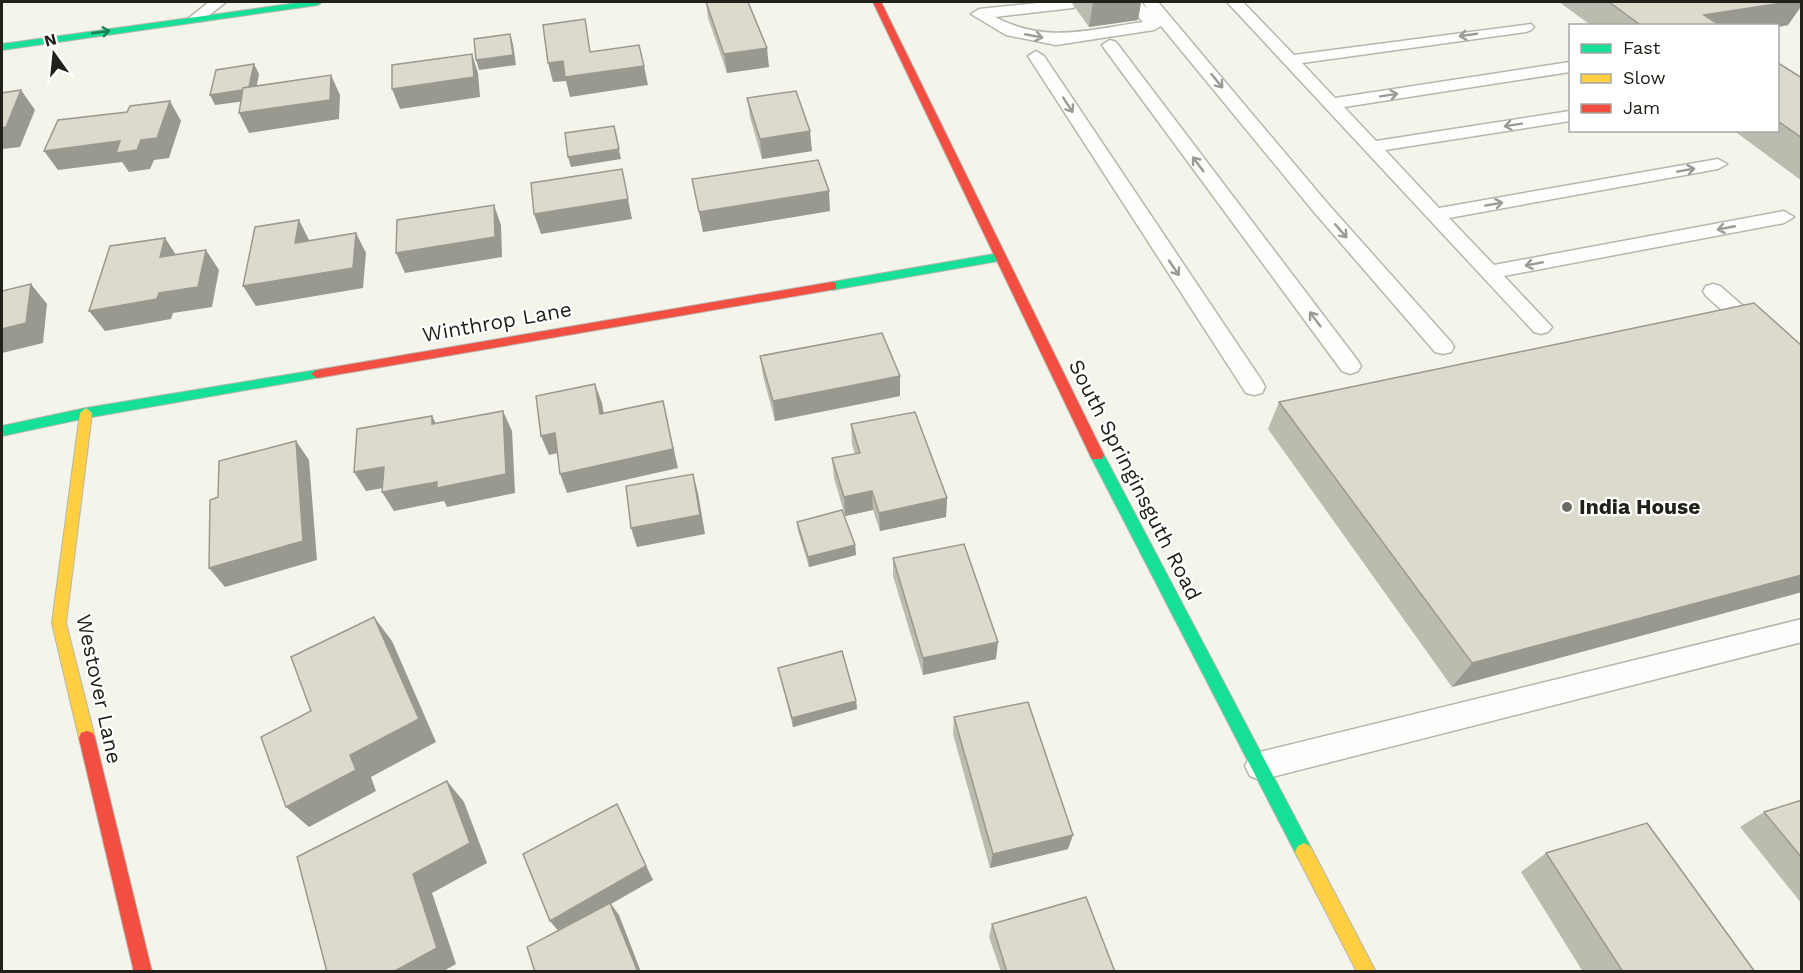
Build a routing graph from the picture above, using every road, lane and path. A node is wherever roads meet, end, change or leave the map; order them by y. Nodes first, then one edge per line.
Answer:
1 (218, 2) edge
2 (318, 2) edge
3 (877, 2) edge
4 (1133, 2) edge
5 (1150, 2) edge
6 (1235, 2) edge
7 (1073, 3) dead end
8 (976, 8) edge
9 (197, 18) junction
10 (1526, 27) dead end
11 (1110, 45) dead end
12 (2, 47) edge
13 (1036, 56) dead end
14 (1290, 60) junction
15 (1569, 67) edge
16 (1332, 104) junction
17 (1569, 116) edge
18 (1372, 147) junction
19 (1718, 164) dead end
20 (1436, 214) junction
21 (1784, 218) dead end
22 (1000, 257) junction
23 (1490, 272) junction
24 (1713, 291) dead end
25 (1540, 327) dead end
26 (1443, 347) dead end
27 (1350, 366) dead end
28 (1802, 370) edge
29 (1254, 387) dead end
30 (86, 412) junction
31 (2, 431) edge
32 (1802, 630) edge
33 (1260, 766) junction
34 (143, 972) edge
35 (1367, 972) edge

1 - 9 lane
2 - 9 street
3 - 22 street, South Springinsguth Road
8 -> 4 lane
5 -> 26 lane
6 - 14 lane
7 - 8 lane
12 -> 9 street
10 -> 14 lane
27 -> 11 lane
13 -> 29 lane
14 - 16 lane
16 -> 15 lane
16 - 18 lane
17 -> 18 lane
18 - 20 lane
20 -> 19 lane
20 - 23 lane
21 -> 23 lane
22 - 30 street, Winthrop Lane
22 - 33 street, South Springinsguth Road
23 - 25 lane
24 - 28 lane
30 - 31 street, Winthrop Lane
30 - 34 street, Westover Lane
32 - 33 lane
33 - 35 street, South Springinsguth Road

